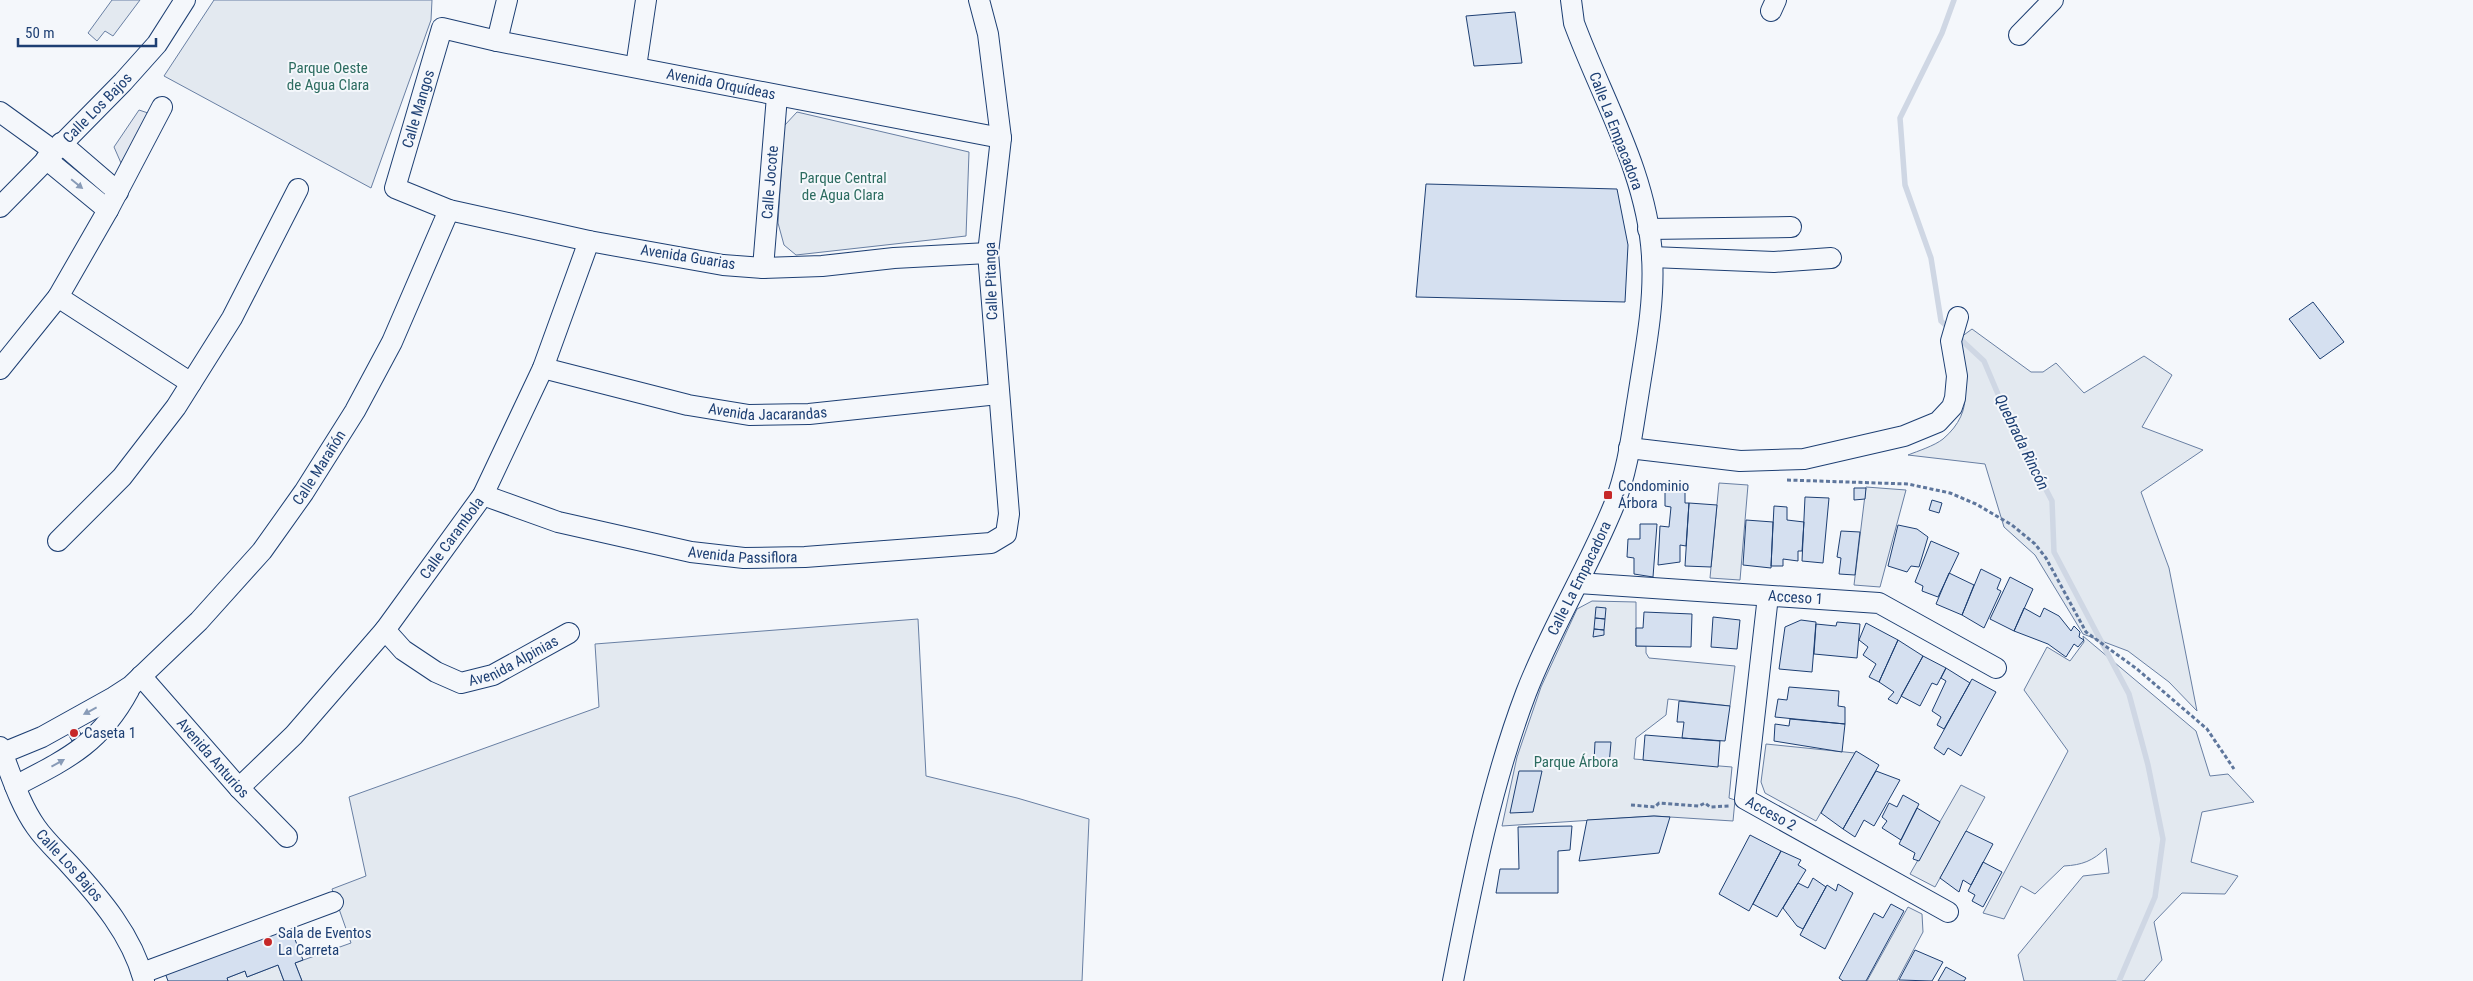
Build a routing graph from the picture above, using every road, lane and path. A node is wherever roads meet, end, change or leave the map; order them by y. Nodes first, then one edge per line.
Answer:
1 (185, 0) edge
2 (507, 0) edge
3 (646, 0) edge
4 (979, 0) edge
5 (1571, 0) edge
6 (2053, 0) edge
7 (442, 28) joint
8 (2019, 35) dead end
9 (497, 41) junction
10 (636, 67) junction
11 (777, 96) junction
12 (162, 107) dead end
13 (0, 112) edge
14 (1000, 138) junction
15 (53, 151) junction
16 (395, 188) joint
17 (298, 190) dead end
18 (118, 192) junction
19 (0, 207) edge
20 (108, 210) junction
21 (449, 210) junction
22 (1792, 227) dead end
23 (1648, 230) junction
24 (589, 240) junction
25 (988, 253) junction
26 (1652, 256) junction
27 (1832, 258) dead end
28 (763, 268) junction
29 (58, 297) junction
30 (1958, 317) dead end
31 (0, 368) edge
32 (543, 368) junction
33 (191, 383) junction
34 (998, 394) junction
35 (1630, 448) junction
36 (1784, 480) dead end
37 (483, 495) junction
38 (1006, 534) joint
39 (58, 541) dead end
40 (1578, 583) junction
41 (1768, 596) junction
42 (385, 630) junction
43 (569, 633) dead end
44 (1996, 668) dead end
45 (136, 681) junction
46 (1, 750) edge
47 (2234, 769) dead end
48 (8, 778) edge
49 (238, 788) junction
50 (1631, 805) dead end
51 (1735, 806) dead end
52 (287, 837) dead end
53 (333, 902) dead end
54 (1948, 912) dead end
55 (143, 977) edge
56 (1452, 981) edge

1 - 15 street, Calle Los Bajos
2 - 9 street
3 - 10 street
4 - 14 street, Calle Pitanga
5 - 23 street, Calle La Empacadora
6 - 8 street
7 - 9 street, Avenida Orquídeas
7 - 16 street, Calle Mangos
9 - 10 street, Avenida Orquídeas
10 - 11 street, Avenida Orquídeas
11 - 14 street, Avenida Orquídeas
11 - 28 street, Calle Jocote
12 - 18 street
13 - 15 street
14 - 25 street, Calle Pitanga
15 - 18 street
15 - 19 street, Calle Los Bajos
15 -> 20 street
16 - 21 street, Avenida Guarias
17 - 33 street
18 - 20 street
20 - 29 street
21 - 24 street, Avenida Guarias
21 - 45 street, Calle Marañón
22 - 23 street
23 - 26 street, Calle La Empacadora
24 - 28 street, Avenida Guarias
24 - 32 street, Calle Carambola
25 - 28 street, Avenida Guarias
25 - 34 street, Calle Pitanga
26 - 27 street
26 - 35 street, Calle La Empacadora
29 - 31 street
29 - 33 street
30 - 35 street
32 - 34 street, Avenida Jacarandas
32 - 37 street, Calle Carambola
33 - 39 street
34 - 38 street, Calle Pitanga
35 - 40 street, Calle La Empacadora
36 - 47 path
37 - 38 street, Avenida Passiflora
37 - 42 street, Calle Carambola
40 - 41 street, Acceso 1
40 - 56 street, Calle La Empacadora
41 - 44 street, Acceso 1
41 - 54 street, Acceso 2
42 - 43 street, Avenida Alpinias
42 - 49 street, Calle Carambola
45 -> 46 street, Calle Marañón
48 -> 45 street, Calle Marañón
45 - 49 street, Avenida Anturios
46 - 48 street, Calle Los Bajos
48 - 55 street, Calle Los Bajos
49 - 52 street, Avenida Anturios
50 - 51 path
53 - 55 street

